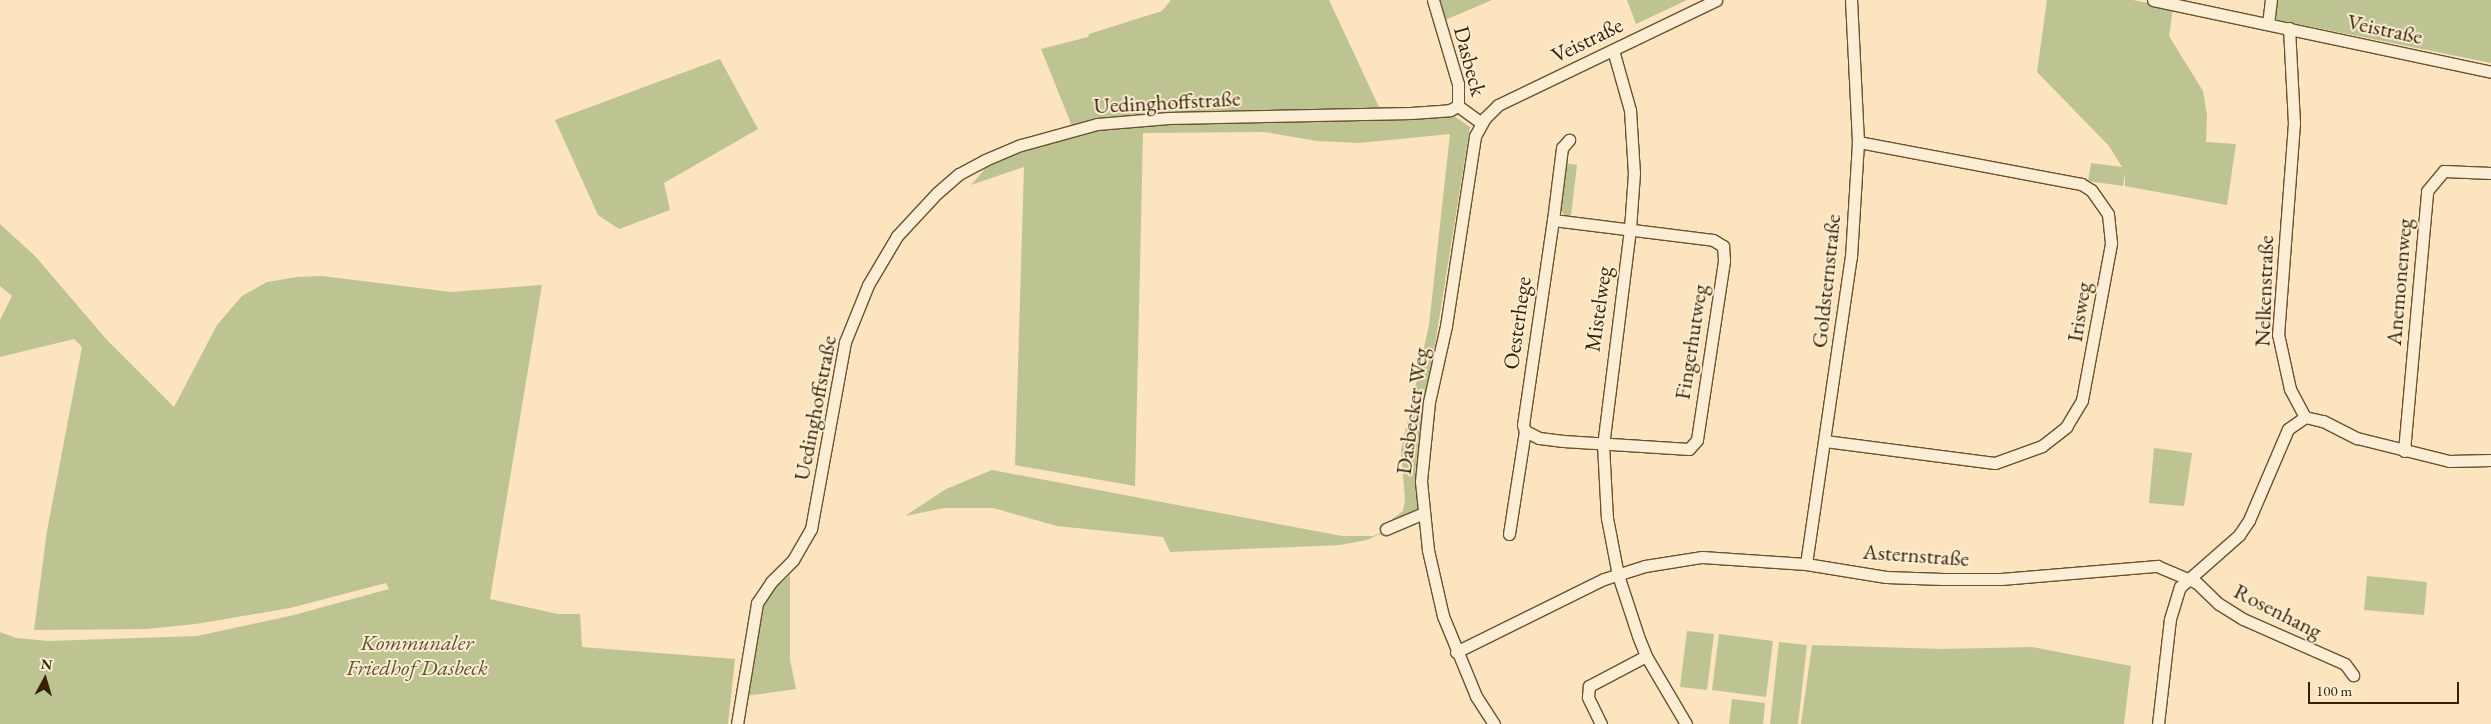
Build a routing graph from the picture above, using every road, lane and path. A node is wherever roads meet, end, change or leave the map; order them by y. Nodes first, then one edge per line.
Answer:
1 (1433, 0) edge
2 (1716, 0) edge
3 (1851, 0) edge
4 (2153, 0) edge
5 (2271, 0) edge
6 (2268, 24) junction
7 (2289, 28) junction
8 (1613, 50) junction
9 (2491, 72) edge
10 (1458, 106) junction
11 (1481, 123) junction
12 (1569, 140) dead end
13 (1858, 142) junction
14 (2491, 173) edge
15 (1553, 220) junction
16 (1630, 228) junction
17 (2305, 417) junction
18 (1525, 431) junction
19 (1825, 441) junction
20 (1602, 445) junction
21 (2404, 451) junction
22 (2491, 460) edge
23 (1422, 514) junction
24 (1386, 529) dead end
25 (1509, 534) dead end
26 (1806, 564) junction
27 (1618, 575) junction
28 (2187, 578) junction
29 (1456, 652) junction
30 (1646, 656) junction
31 (2353, 675) dead end
32 (737, 724) edge
33 (1494, 724) edge
34 (1601, 724) edge
35 (1686, 724) edge
36 (2158, 724) edge

1 - 10 street, Dasbeck
2 - 8 street, Veistraße
3 - 13 street, Goldsternstraße
4 - 6 street, Veistraße
5 - 6 street
6 - 7 street, Veistraße
7 - 9 street, Veistraße
7 - 17 street, Nelkenstraße
8 - 11 street, Veistraße
8 - 16 street, Mistelweg
10 - 11 street, Dasbeck
10 - 32 street, Uedinghoffstraße
11 - 23 street, Dasbecker Weg
12 - 15 street, Oesterhege
13 - 19 street, Goldsternstraße
13 - 19 street, Irisweg
14 - 21 street, Anemonenweg
15 - 16 street
15 - 18 street, Oesterhege
16 - 20 street, Mistelweg
16 - 20 street, Fingerhutweg
17 - 21 street
17 - 28 street
18 - 20 street
18 - 25 street, Oesterhege
19 - 26 street, Goldsternstraße
20 - 27 street, Mistelweg
21 - 22 street
23 - 24 street
23 - 29 street, Dasbecker Weg
26 - 27 street, Asternstraße
26 - 28 street, Asternstraße
27 - 29 street, Asternstraße
27 - 30 street, Mistelweg
28 - 31 street, Rosenhang
28 - 36 street
29 - 33 street, Dasbecker Weg
30 - 34 street
30 - 35 street, Mistelweg

